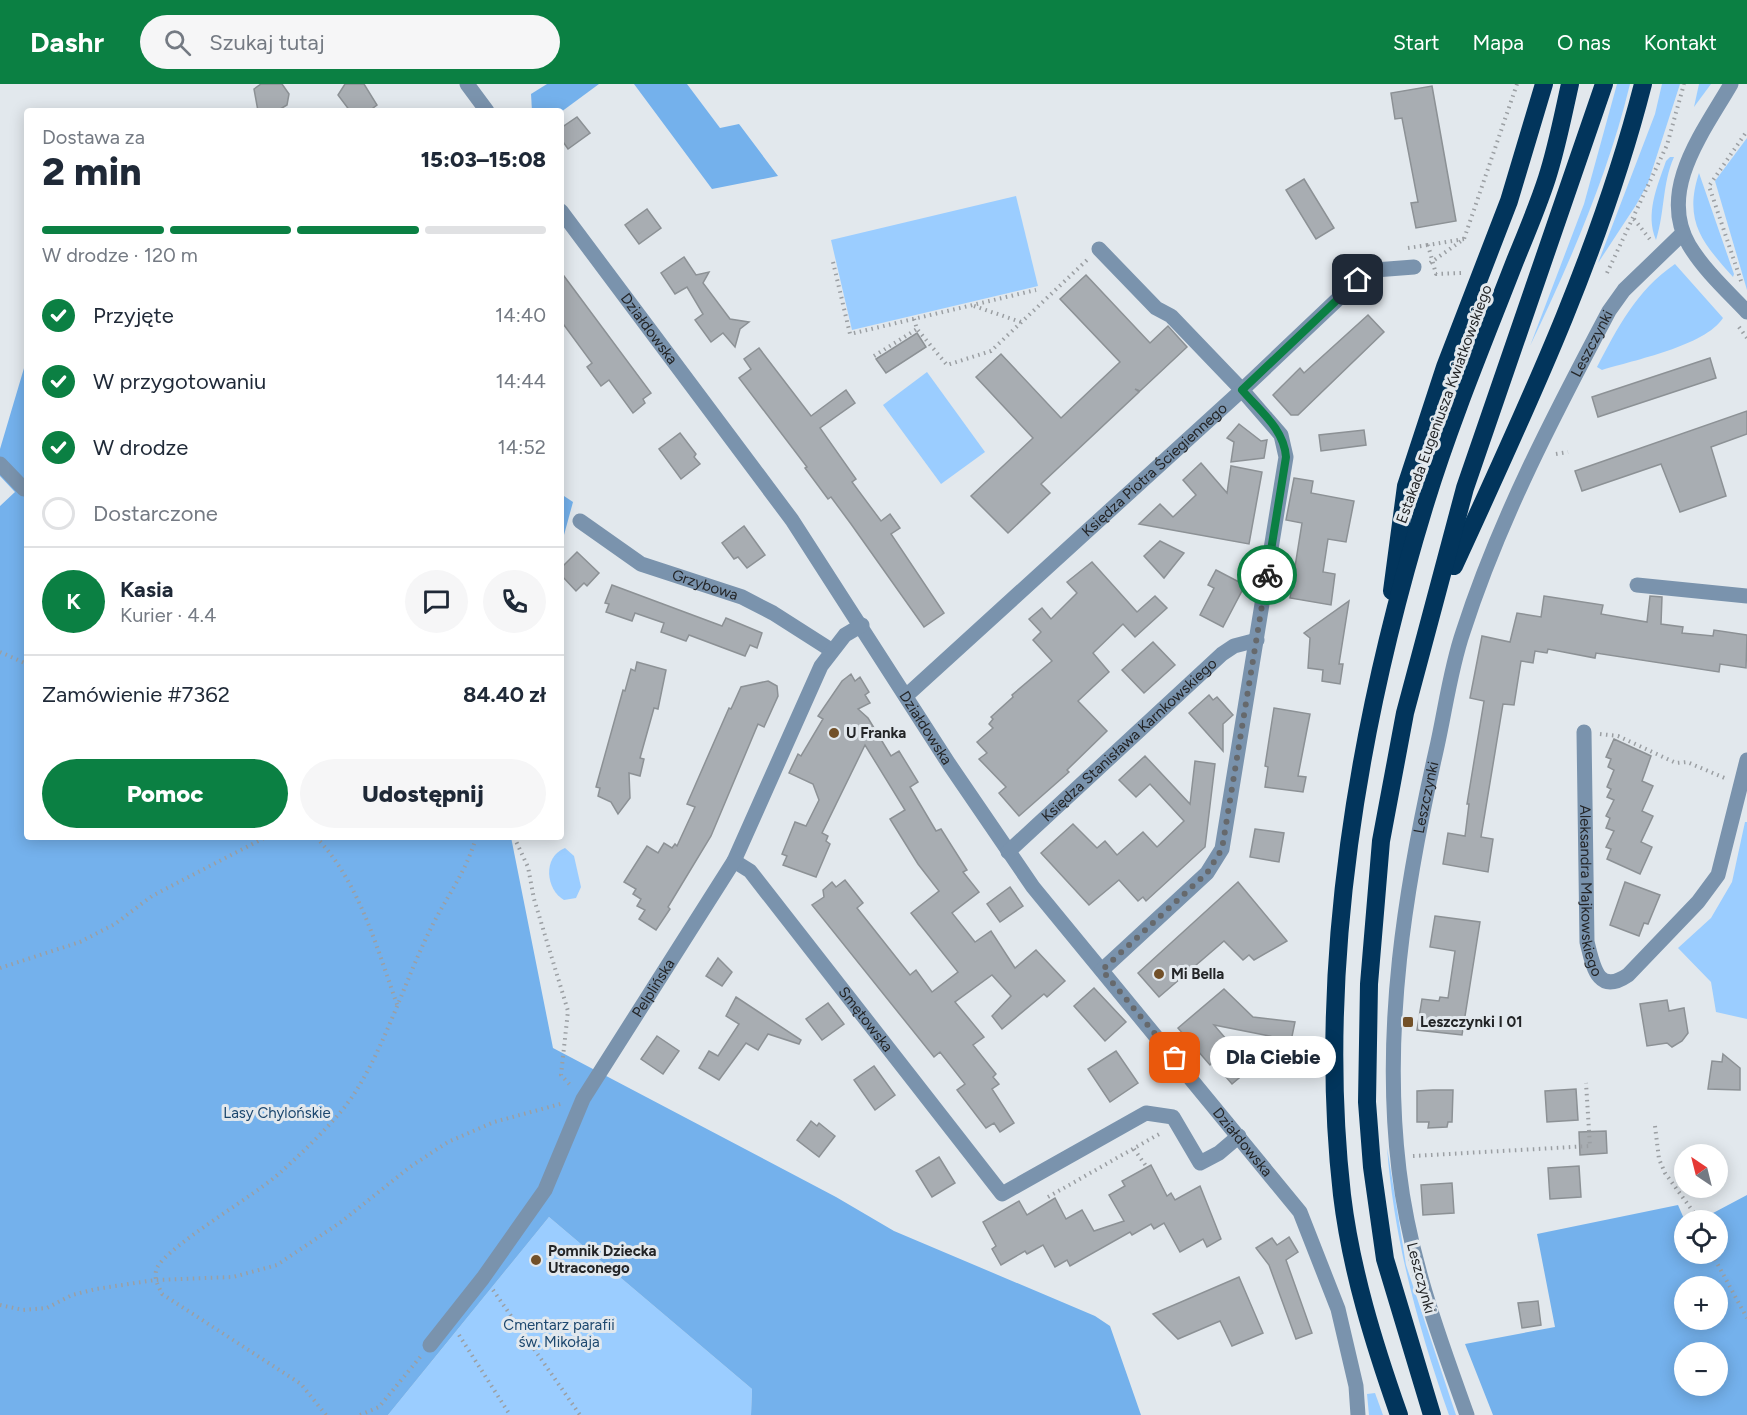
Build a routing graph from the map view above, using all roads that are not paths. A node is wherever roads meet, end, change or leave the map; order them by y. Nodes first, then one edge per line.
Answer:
1 (467, 84) edge
2 (1544, 84) edge
3 (1570, 84) edge
4 (1604, 84) edge
5 (1643, 84) edge
6 (1731, 84) edge
7 (485, 108) edge
8 (564, 215) edge
9 (1683, 233) junction
10 (1099, 249) road end
11 (1414, 267) road end
12 (1747, 312) edge
13 (1242, 390) junction
14 (0, 464) edge
15 (24, 489) dead end
16 (580, 521) dead end
17 (1637, 585) dead end
18 (1747, 596) edge
19 (1434, 608) junction
20 (862, 625) junction
21 (1257, 640) junction
22 (831, 650) junction
23 (1382, 661) junction
24 (906, 696) junction
25 (1584, 732) road end
26 (1747, 760) edge
27 (1008, 852) junction
28 (734, 861) junction
29 (1102, 970) junction
30 (1239, 1136) junction
31 (430, 1345) road end
32 (1359, 1415) edge
33 (1400, 1415) edge
34 (1432, 1415) edge
35 (1467, 1415) edge

1 - 7 street
2 - 23 highway
3 - 23 highway, Estakada Eugeniusza Kwiatkowskiego
4 - 19 highway
5 - 19 highway
6 - 9 street
8 - 20 street, Działdowska
9 - 12 street
9 - 35 street, Leszczynki
10 - 13 street
11 - 13 street, Księdza Piotra Ściegiennego
13 - 21 street
13 - 24 street, Księdza Piotra Ściegiennego
14 - 15 street
16 - 22 street, Grzybowa
17 - 18 street
19 - 34 highway
20 - 22 street, Pelplińska
20 - 24 street, Działdowska
21 - 27 street, Księdza Stanisława Karnkowskiego
21 - 29 street
22 - 28 street, Pelplińska
23 - 33 highway, Estakada Eugeniusza Kwiatkowskiego
24 - 27 street, Działdowska
25 - 26 street, Aleksandra Majkowskiego
27 - 29 street, Działdowska
28 - 30 street, Smętowska
28 - 31 street, Pelplińska
29 - 30 street, Działdowska
30 - 32 street, Działdowska

